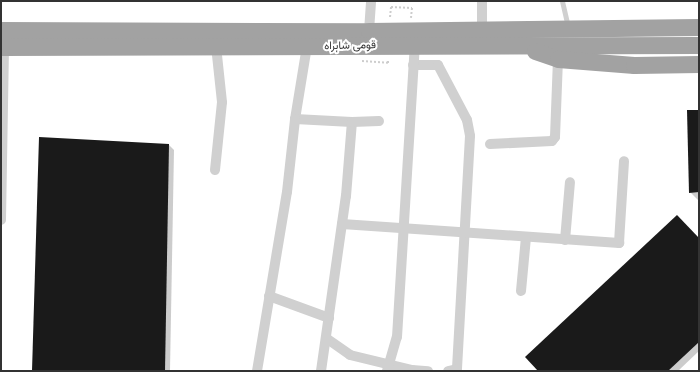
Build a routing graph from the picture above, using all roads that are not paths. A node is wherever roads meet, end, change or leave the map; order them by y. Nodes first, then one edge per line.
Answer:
1 (371, 1) edge
2 (482, 1) edge
3 (562, 1) edge
4 (699, 26) edge
5 (568, 28) junction
6 (1, 30) edge
7 (482, 30) junction
8 (369, 31) junction
9 (415, 45) junction
10 (699, 45) edge
11 (216, 46) junction
12 (307, 46) junction
13 (523, 46) junction
14 (3, 47) edge
15 (558, 59) junction
16 (413, 64) junction
17 (699, 64) edge
18 (295, 119) junction
19 (379, 121) dead end
20 (352, 122) junction
21 (490, 144) dead end
22 (624, 161) dead end
23 (215, 170) dead end
24 (570, 182) dead end
25 (1, 220) edge
26 (342, 224) junction
27 (403, 227) junction
28 (466, 232) junction
29 (526, 237) junction
30 (565, 240) junction
31 (521, 292) dead end
32 (269, 296) junction
33 (329, 318) junction
34 (326, 338) junction
35 (387, 367) edge
36 (454, 370) edge
37 (257, 371) edge
38 (320, 371) edge
39 (428, 371) edge

1 - 8 street
2 - 7 street
3 - 5 lane
4 - 5 highway, قومی شاہراہ
5 - 7 highway, قومی شاہراہ
6 - 8 highway, قومی شاہراہ
7 - 8 highway, قومی شاہراہ
9 - 12 highway, قومی شاہراہ
9 - 13 highway, قومی شاہراہ
9 - 16 street
10 - 13 highway, قومی شاہراہ
11 - 12 highway, قومی شاہراہ
11 - 14 highway, قومی شاہراہ
11 - 23 street
12 - 18 street
13 - 15 highway
14 - 25 street
15 - 17 highway
15 - 21 street
16 - 27 street
16 - 28 street
18 - 20 street
18 - 32 street
19 - 20 street
20 - 26 street
22 - 30 street
24 - 30 street
26 - 27 street
26 - 33 street
27 - 28 street
27 - 35 street
28 - 29 street
28 - 36 street
29 - 30 street
29 - 31 street
32 - 33 street
32 - 37 street
33 - 34 street
34 - 35 street
34 - 38 street
35 - 39 street

